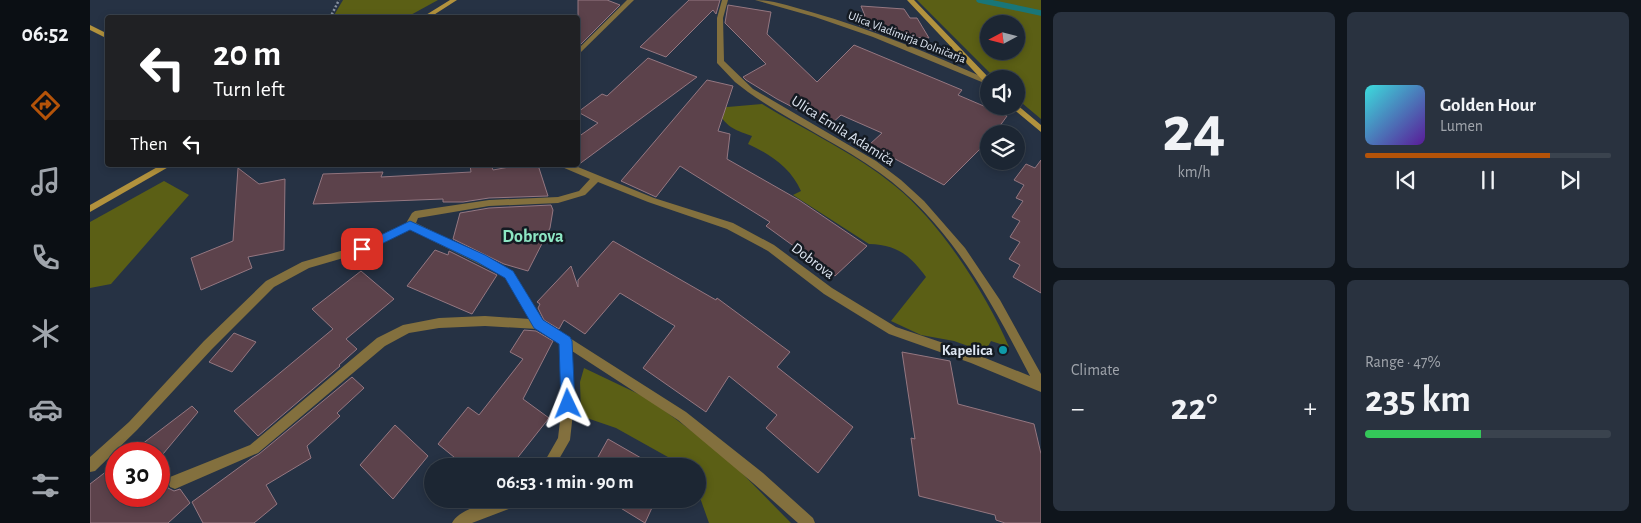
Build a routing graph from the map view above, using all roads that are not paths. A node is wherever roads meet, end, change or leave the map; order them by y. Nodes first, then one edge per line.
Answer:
1 (454, 0) edge
2 (631, 0) edge
3 (725, 0) edge
4 (758, 0) edge
5 (910, 0) edge
6 (429, 15) edge
7 (90, 27) edge
8 (105, 35) edge
9 (580, 50) edge
10 (980, 73) edge
11 (980, 78) edge
12 (1025, 115) edge
13 (1041, 129) edge
14 (164, 167) edge
15 (570, 167) edge
16 (595, 179) junction
17 (90, 209) edge
18 (410, 225) junction
19 (539, 324) junction
20 (566, 341) junction
21 (1041, 386) edge
22 (553, 458) edge
23 (90, 466) edge
24 (175, 482) dead end
25 (491, 508) edge
26 (458, 523) edge
27 (808, 523) edge

1 - 6 street
2 - 9 street
3 - 21 street, Ulica Emila Adamiča
4 - 11 street, Ulica Vladimirja Dolničarja
5 - 10 street
7 - 8 street
12 - 13 street
14 - 17 street
15 - 16 street, Dobrova
16 - 18 street
16 - 21 street, Dobrova
18 - 19 street
18 - 23 street
19 - 20 street
19 - 24 street
20 - 22 street
20 - 27 street
25 - 26 street

